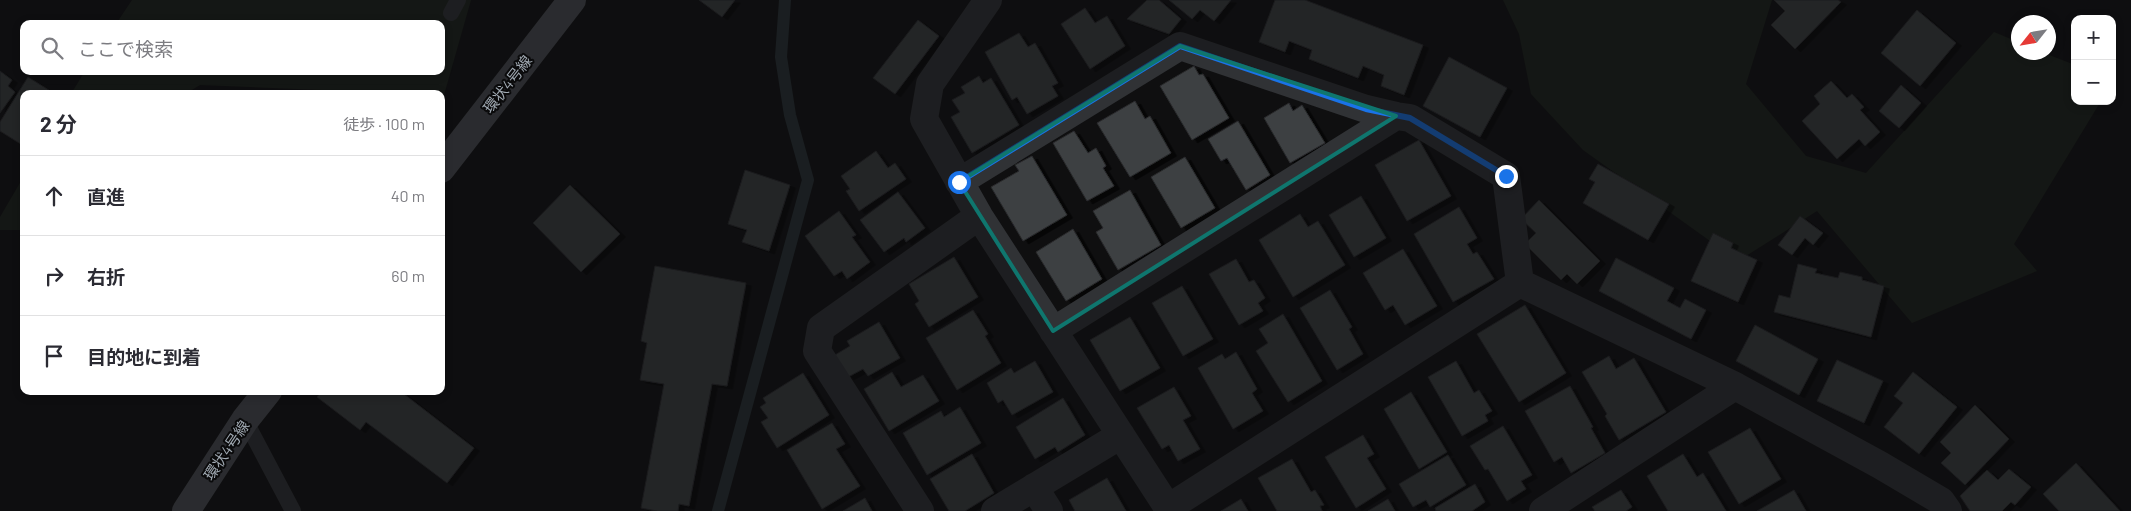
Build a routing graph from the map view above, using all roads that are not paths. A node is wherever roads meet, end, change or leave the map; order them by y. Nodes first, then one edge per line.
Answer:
1 (572, 0) edge
2 (988, 0) edge
3 (1396, 116) junction
4 (445, 163) edge
5 (959, 182) junction
6 (979, 216) junction
7 (1520, 283) junction
8 (1053, 331) junction
9 (1735, 386) junction
10 (265, 395) edge
11 (246, 420) junction
12 (1121, 435) junction
13 (1034, 488) junction
14 (1938, 508) edge
15 (1169, 510) edge
16 (186, 511) edge
17 (293, 511) edge
18 (920, 511) edge
19 (995, 511) edge
20 (1050, 511) edge
21 (1543, 511) edge

1 - 4 main road, 環状4号線
2 - 5 street
3 - 5 street
3 - 7 street
3 - 8 street
5 - 6 street
6 - 8 street
6 - 18 street
7 - 9 street
7 - 15 street
8 - 12 street
9 - 14 street
9 - 21 street
10 - 11 main road, 環状4号線
11 - 16 main road, 環状4号線
11 - 17 lane
12 - 13 street
12 - 15 street
13 - 19 street
13 - 20 street

